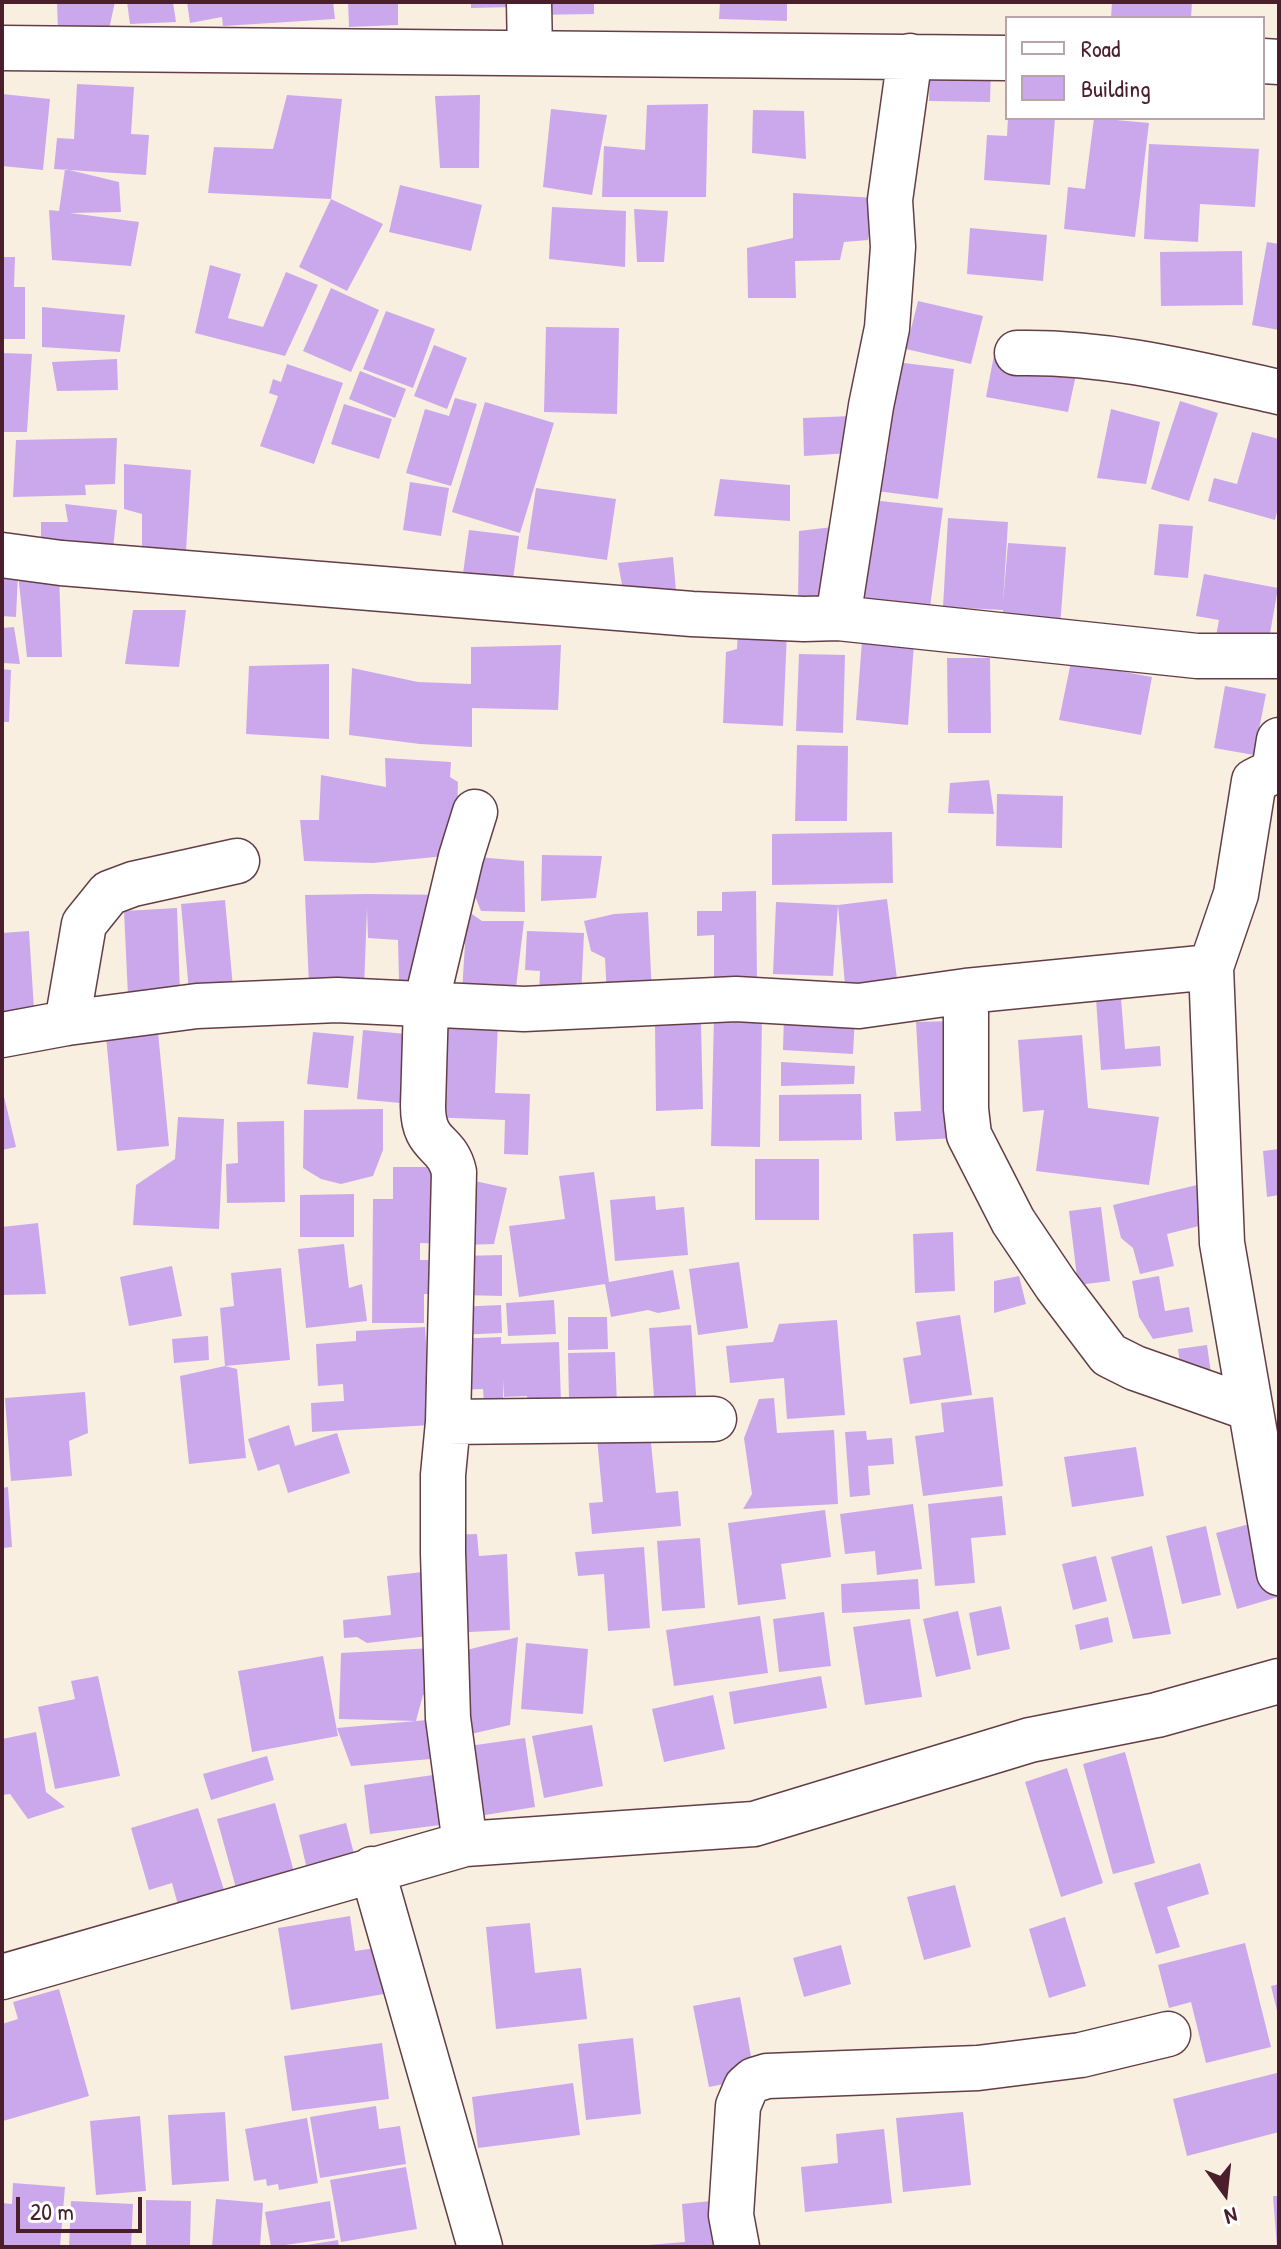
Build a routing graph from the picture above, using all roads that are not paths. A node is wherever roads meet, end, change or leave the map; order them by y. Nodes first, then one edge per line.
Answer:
1 (529, 2) edge
2 (2, 48) edge
3 (530, 53) junction
4 (910, 56) junction
5 (1005, 58) edge
6 (1017, 353) dead end
7 (1279, 392) edge
8 (2, 555) edge
9 (838, 618) junction
10 (1279, 656) edge
11 (1279, 740) edge
12 (475, 812) dead end
13 (237, 861) dead end
14 (1211, 967) junction
15 (966, 991) junction
16 (426, 1004) junction
17 (67, 1023) junction
18 (2, 1035) edge
19 (1249, 1408) junction
20 (714, 1419) dead end
21 (448, 1422) junction
22 (1279, 1573) edge
23 (1279, 1681) edge
24 (465, 1844) junction
25 (372, 1869) junction
26 (2, 1977) edge
27 (1168, 2034) dead end
28 (480, 2247) edge
29 (737, 2247) edge

1 - 3 street
2 - 3 street
3 - 4 street
4 - 5 street
4 - 9 street
6 - 7 street
8 - 9 street
9 - 10 street
11 - 14 street
12 - 16 street
13 - 17 street
14 - 15 street
14 - 19 street
15 - 16 street
15 - 19 street
16 - 17 street
16 - 21 street
17 - 18 street
19 - 22 street
20 - 21 street
21 - 24 street
23 - 24 street
24 - 25 street
25 - 26 street
25 - 28 street
27 - 29 street

